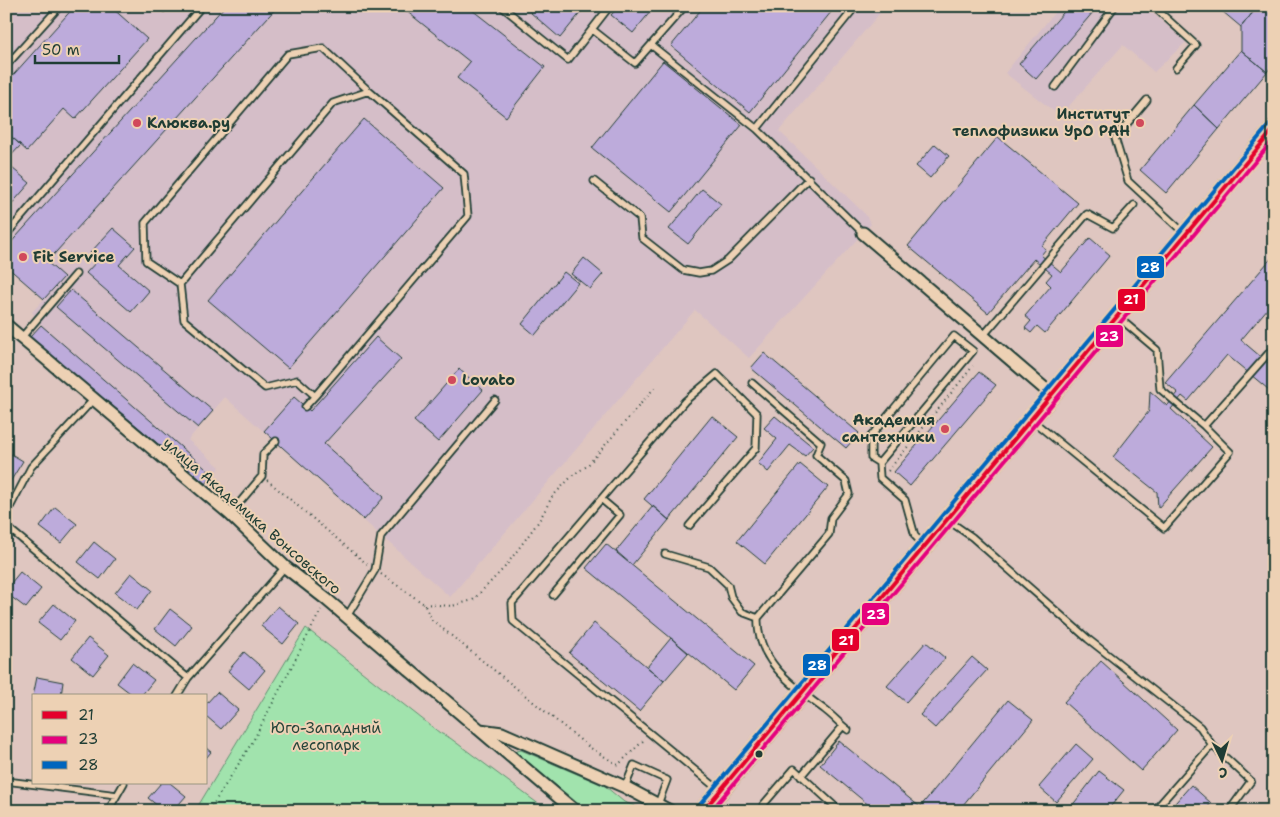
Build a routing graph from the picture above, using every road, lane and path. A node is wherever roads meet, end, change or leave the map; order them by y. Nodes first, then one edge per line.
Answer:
1 (60, 6) edge
2 (202, 6) edge
3 (501, 6) edge
4 (610, 6) edge
5 (685, 6) edge
6 (856, 6) edge
7 (1115, 6) edge
8 (1153, 6) edge
9 (593, 30) junction
10 (651, 45) junction
11 (6, 66) edge
12 (1176, 68) dead end
13 (1055, 87) dead end
14 (369, 91) junction
15 (1146, 100) dead end
16 (757, 129) junction
17 (1274, 129) edge
18 (809, 178) junction
19 (594, 181) dead end
20 (1134, 205) dead end
21 (8, 227) edge
22 (863, 233) joint
23 (1185, 234) junction
24 (6, 235) edge
25 (76, 274) dead end
26 (180, 284) junction
27 (1118, 317) junction
28 (6, 325) edge
29 (983, 336) junction
30 (21, 338) junction
31 (1274, 347) edge
32 (978, 359) dead end
33 (752, 383) dead end
34 (656, 386) dead end
35 (1052, 395) junction
36 (314, 396) junction
37 (93, 400) junction
38 (495, 400) dead end
39 (305, 407) dead end
40 (1032, 419) junction
41 (1204, 426) junction
42 (276, 441) dead end
43 (880, 463) junction
44 (888, 471) dead end
45 (262, 476) junction
46 (601, 499) junction
47 (230, 514) junction
48 (6, 515) edge
49 (948, 520) junction
50 (6, 526) edge
51 (689, 526) dead end
52 (925, 546) junction
53 (665, 554) dead end
54 (285, 567) junction
55 (375, 570) junction
56 (553, 595) dead end
57 (326, 599) junction
58 (424, 604) junction
59 (346, 618) junction
60 (758, 618) junction
61 (188, 678) junction
62 (178, 694) edge
63 (801, 694) junction
64 (479, 729) junction
65 (651, 734) junction
66 (1212, 745) junction
67 (801, 776) junction
68 (6, 781) edge
69 (123, 784) edge
70 (625, 787) junction
71 (720, 790) junction
72 (117, 795) junction
73 (658, 804) junction
74 (108, 811) edge
75 (209, 811) edge
76 (575, 811) edge
77 (670, 811) edge
78 (702, 811) edge
79 (770, 811) edge
80 (840, 811) edge
81 (1154, 811) edge
82 (1229, 811) edge

1 - 11 lane
2 - 21 lane
3 - 9 lane
4 - 9 lane
5 - 10 lane
6 - 16 lane
7 - 13 lane
8 - 12 lane
9 - 10 lane
10 - 16 lane
14 - 26 lane
14 - 26 lane
14 - 36 lane
15 - 23 lane
16 - 18 lane
17 - 23 main road
18 - 19 lane
18 - 22 lane
20 - 29 lane
21 - 24 lane
22 - 29 street
23 - 27 main road
25 - 30 lane
26 - 36 lane
27 - 35 main road
27 - 41 lane
28 - 30 street, улица Академика Вонсовского
29 - 35 street
30 - 37 street, улица Академика Вонсовского
31 - 41 lane
32 - 44 path
33 - 60 lane
34 - 58 path
35 - 40 main road
36 - 39 lane
37 - 47 street, улица Академика Вонсовского
37 - 48 lane
38 - 55 lane
40 - 41 lane
40 - 49 main road
42 - 45 lane
43 - 43 lane
43 - 52 lane
45 - 47 lane
45 - 55 path
46 - 51 lane
46 - 56 lane
46 - 65 lane
47 - 54 street, улица Академика Вонсовского
49 - 52 main road
49 - 66 lane
50 - 61 lane
52 - 63 main road
53 - 60 lane
54 - 57 street, улица Академика Вонсовского
54 - 61 lane
55 - 58 path
55 - 59 lane
57 - 59 street, улица Академика Вонсовского
57 - 75 path
58 - 65 path
59 - 64 street, улица Академика Вонсовского
60 - 63 lane
61 - 62 lane
63 - 67 lane
63 - 71 main road
64 - 70 street, улица Академика Вонсовского
64 - 76 street, улица Академика Вонсовского
65 - 71 lane
66 - 81 lane
66 - 82 lane
67 - 79 lane
67 - 80 lane
68 - 72 lane
69 - 72 lane
70 - 73 street, улица Академика Вонсовского
70 - 73 lane
71 - 78 main road
72 - 74 lane
73 - 77 street, улица Академика Вонсовского

